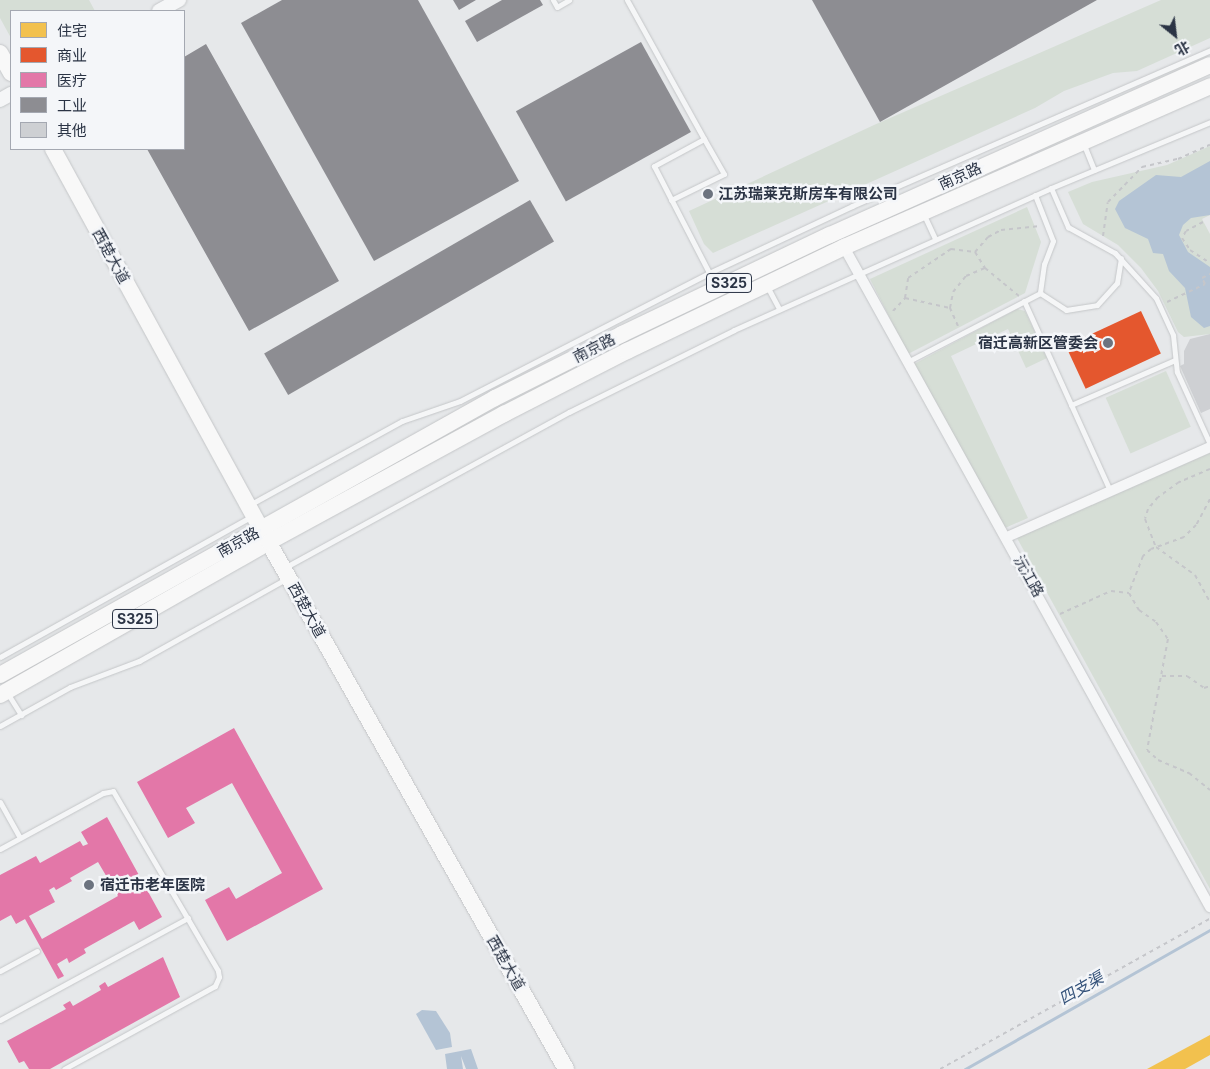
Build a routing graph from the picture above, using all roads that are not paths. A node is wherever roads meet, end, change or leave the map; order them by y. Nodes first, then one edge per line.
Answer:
1 (178, 0) edge
2 (553, 0) edge
3 (568, 0) edge
4 (627, 0) edge
5 (160, 10) edge
6 (1210, 50) edge
7 (0, 53) edge
8 (1210, 65) edge
9 (10, 71) edge
10 (1210, 86) edge
11 (1210, 122) edge
12 (704, 138) junction
13 (1082, 141) junction
14 (54, 150) edge
15 (1094, 170) junction
16 (1051, 188) junction
17 (1035, 195) junction
18 (671, 200) junction
19 (923, 212) junction
20 (935, 239) junction
21 (844, 247) junction
22 (1120, 258) junction
23 (859, 273) junction
24 (710, 274) junction
25 (766, 285) junction
26 (717, 288) junction
27 (1040, 293) junction
28 (1024, 301) junction
29 (779, 309) junction
30 (1175, 360) junction
31 (909, 361) junction
32 (1072, 405) junction
33 (1210, 445) edge
34 (1110, 491) junction
35 (258, 523) junction
36 (1007, 537) junction
37 (286, 573) junction
38 (0, 656) edge
39 (0, 675) edge
40 (3, 693) edge
41 (21, 715) junction
42 (0, 726) edge
43 (0, 802) edge
44 (20, 838) junction
45 (0, 849) edge
46 (1210, 907) edge
47 (188, 918) junction
48 (36, 951) dead end
49 (0, 971) edge
50 (0, 1020) edge
51 (64, 1069) edge
52 (566, 1069) edge

1 - 5 street
2 - 3 lane
4 - 12 lane
6 - 24 lane
7 - 9 main road
8 - 26 main road, 南京路 / S325
10 - 13 main road, 南京路 / S325
11 - 15 lane
12 - 18 lane
12 - 18 lane
13 - 15 lane
13 - 19 main road, 南京路 / S325
14 - 35 main road, 西楚大道
15 - 16 lane
16 - 17 lane
16 - 22 lane
17 - 20 lane
17 - 27 lane
18 - 24 lane
19 - 20 lane
19 - 21 main road, 南京路 / S325
20 - 23 lane
21 - 23 street, 沅江路
21 - 25 main road, 南京路 / S325
22 - 27 lane
22 - 30 lane
23 - 29 lane
23 - 31 street, 沅江路
24 - 26 lane
24 - 35 lane
25 - 29 lane
25 - 35 main road, 南京路 / S325
26 - 35 main road, 南京路 / S325
27 - 28 lane
28 - 31 lane
28 - 32 lane
29 - 37 lane
30 - 32 lane
30 - 33 lane
31 - 36 street, 沅江路
32 - 34 lane
33 - 34 street
34 - 36 street
35 - 37 main road, 西楚大道
35 - 38 lane
35 - 39 main road, 南京路 / S325
35 - 40 main road, 南京路 / S325
36 - 46 street, 沅江路
37 - 41 lane
37 - 52 main road, 西楚大道
40 - 41 lane
41 - 42 lane
43 - 44 lane
44 - 45 lane
44 - 47 lane
47 - 50 lane
47 - 51 lane
48 - 49 lane

